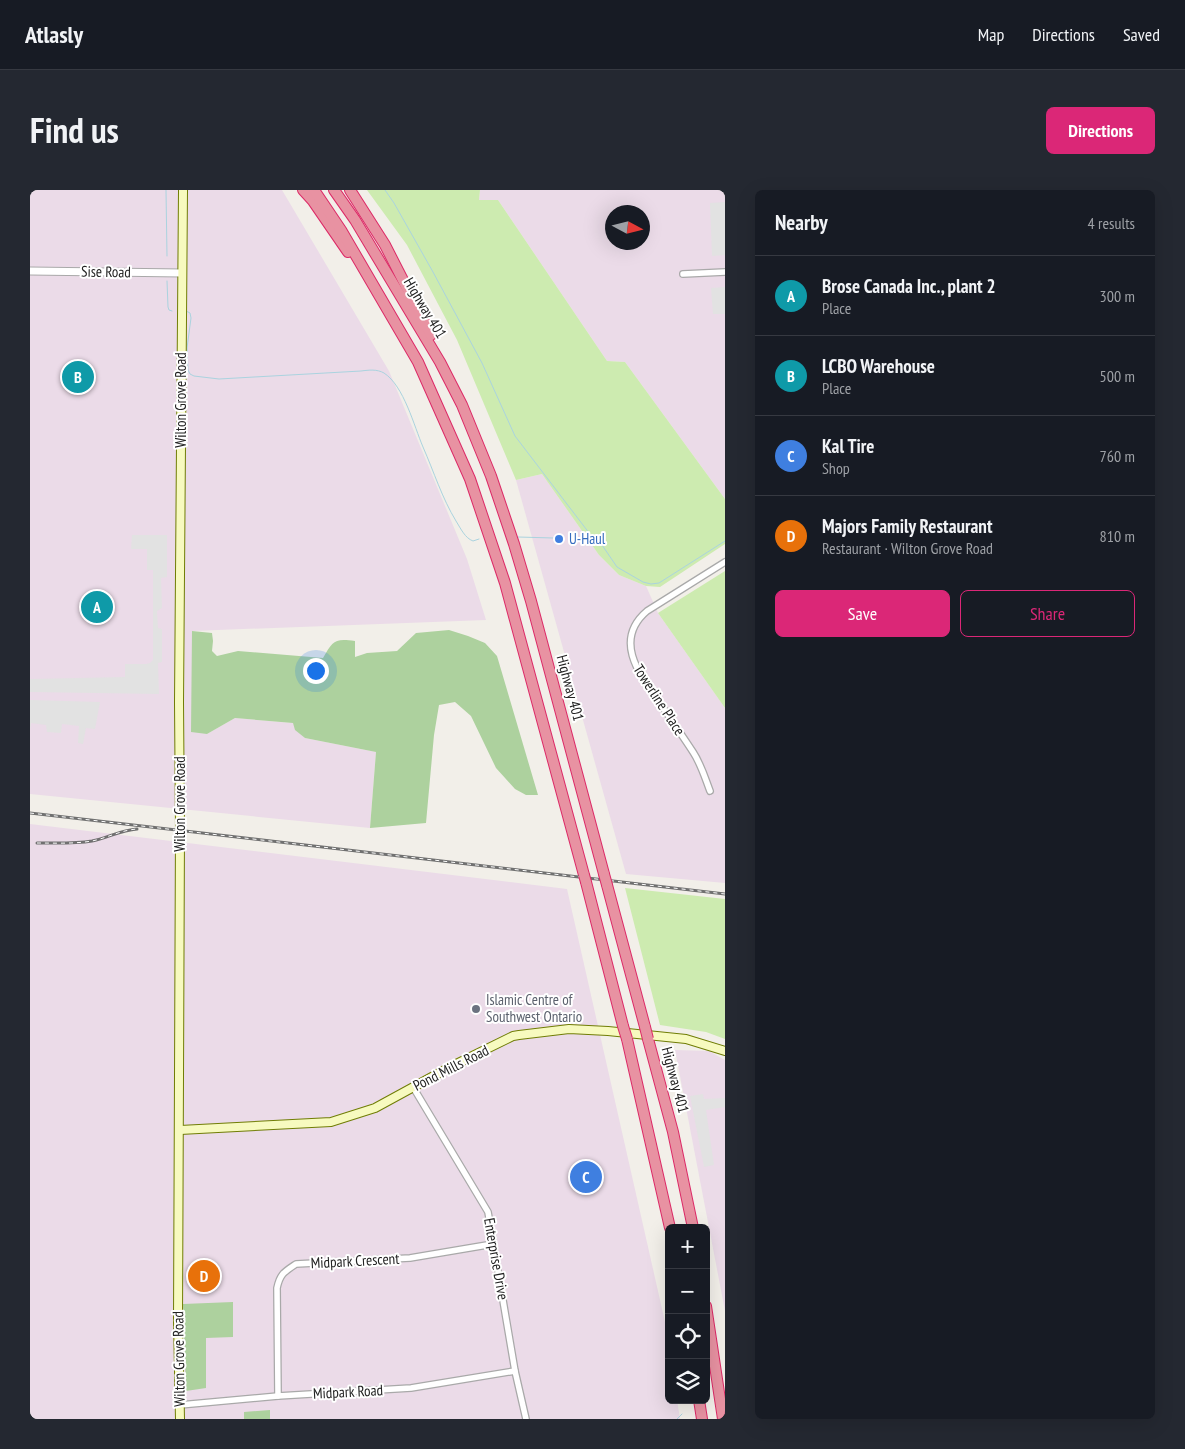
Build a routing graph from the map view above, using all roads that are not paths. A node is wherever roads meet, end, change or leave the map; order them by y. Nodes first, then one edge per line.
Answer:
1 (183, 190) edge
2 (303, 190) edge
3 (314, 190) edge
4 (334, 190) edge
5 (350, 190) edge
6 (30, 271) edge
7 (367, 272) junction
8 (725, 272) edge
9 (182, 273) junction
10 (683, 274) dead end
11 (440, 362) junction
12 (725, 562) edge
13 (710, 791) dead end
14 (725, 1051) edge
15 (413, 1087) junction
16 (180, 1130) junction
17 (669, 1224) edge
18 (692, 1224) edge
19 (493, 1244) junction
20 (707, 1314) edge
21 (716, 1364) junction
22 (515, 1371) junction
23 (278, 1396) junction
24 (725, 1402) edge
25 (700, 1404) edge
26 (180, 1405) junction
27 (180, 1419) edge
28 (526, 1419) edge
29 (702, 1419) edge
30 (723, 1419) edge

1 - 9 main road, Wilton Grove Road
2 - 7 highway
3 - 7 highway
4 - 11 highway, Highway 401
5 - 11 highway
6 - 9 street, Sise Road
7 - 17 highway, bridge
8 - 10 street
9 - 16 main road, Wilton Grove Road
11 - 18 highway, Highway 401, bridge
12 - 13 street, Towerline Place
14 - 15 main road, Pond Mills Road
15 - 16 main road, Pond Mills Road
15 - 19 street, Enterprise Drive
16 - 26 main road, Wilton Grove Road
19 - 22 street, Enterprise Drive
19 - 23 street, Midpark Crescent
20 - 21 highway
21 - 24 highway
21 - 30 highway
22 - 23 street, Midpark Road
22 - 28 street, Enterprise Drive
23 - 26 street, Midpark Road
25 - 29 highway
26 - 27 main road, Wilton Grove Road

